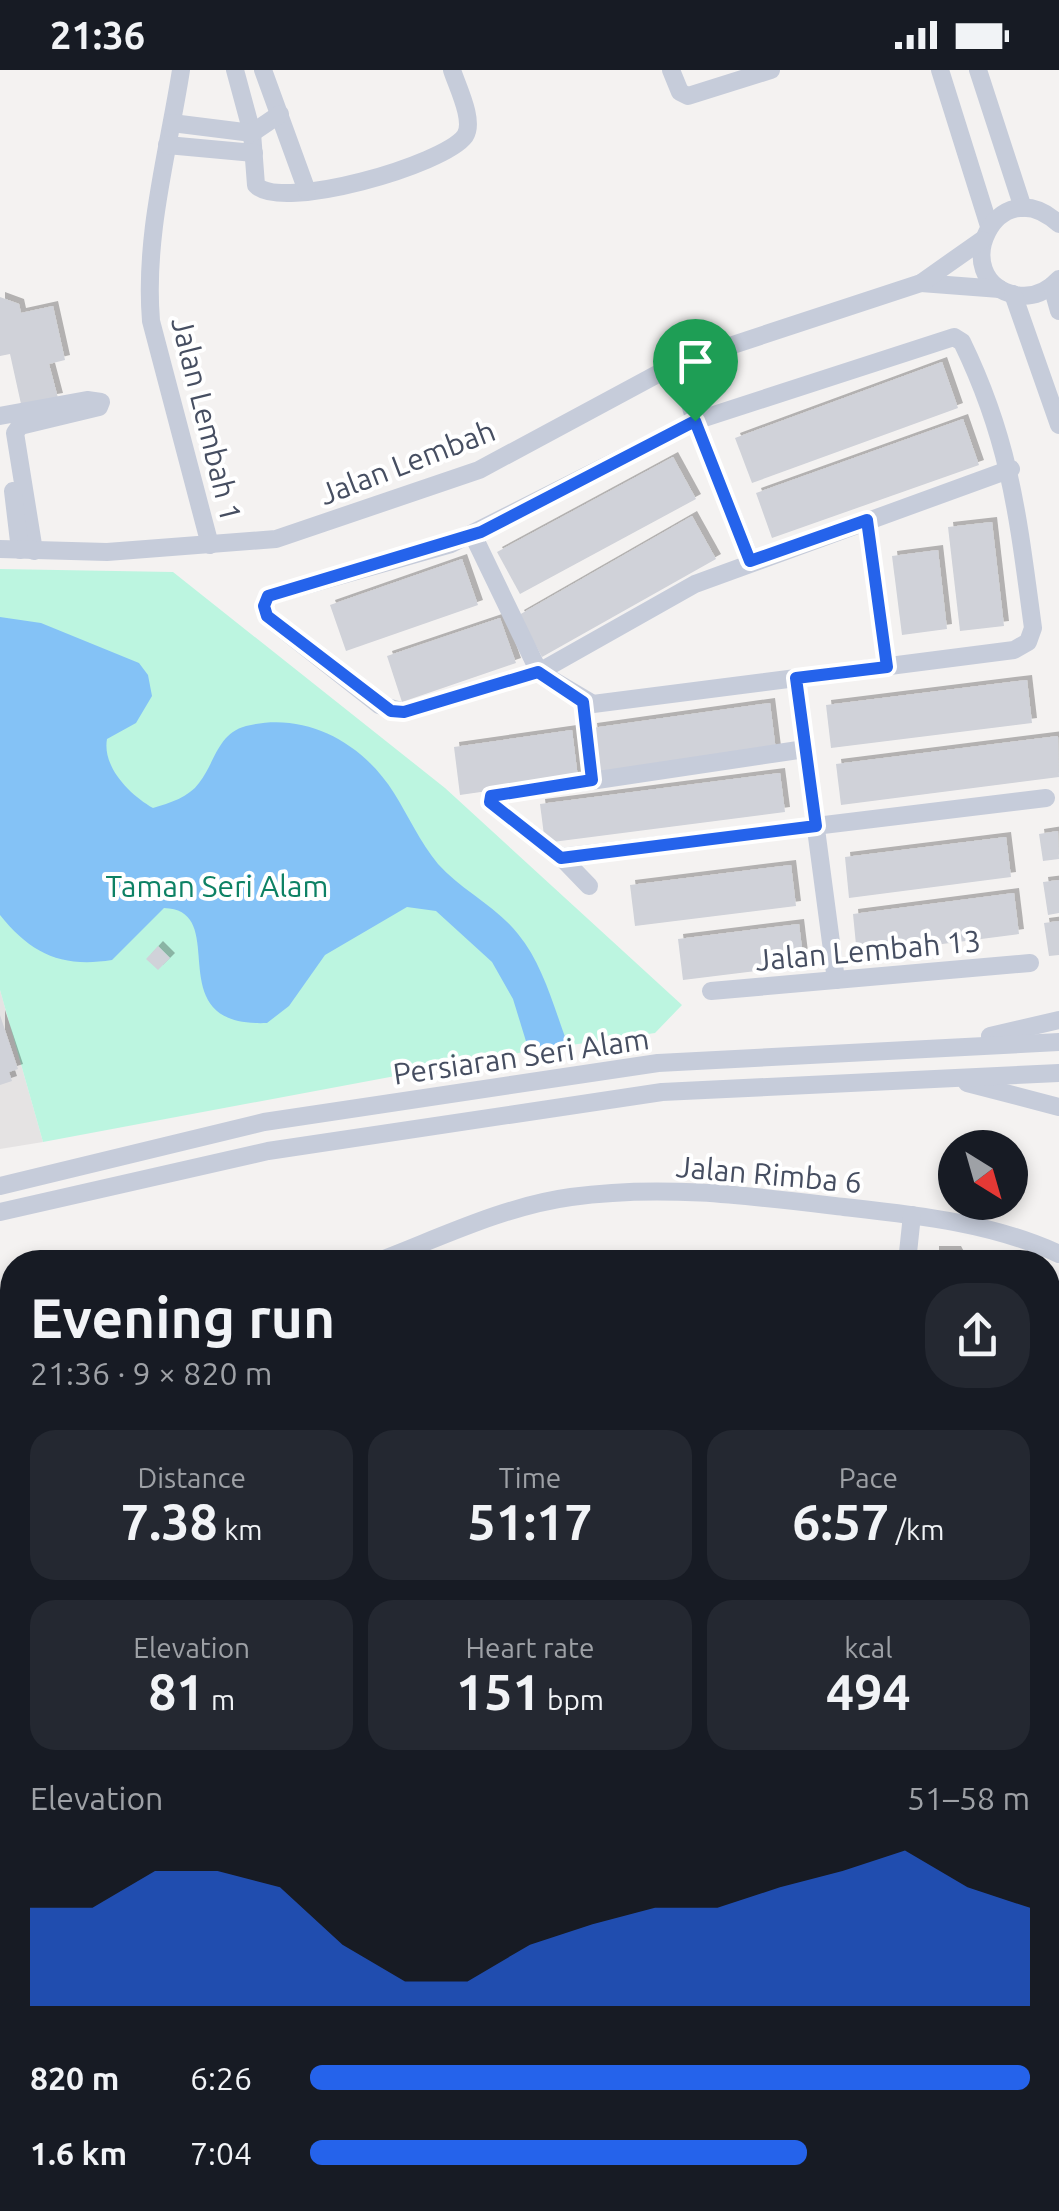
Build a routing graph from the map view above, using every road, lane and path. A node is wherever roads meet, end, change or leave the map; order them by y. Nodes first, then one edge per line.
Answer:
1 (181, 70) edge
2 (236, 70) edge
3 (263, 70) edge
4 (452, 70) edge
5 (671, 70) edge
6 (771, 70) edge
7 (940, 70) edge
8 (978, 70) edge
9 (280, 114) junction
10 (172, 124) junction
11 (252, 133) junction
12 (168, 145) junction
13 (254, 154) junction
14 (307, 192) junction
15 (1023, 208) junction
16 (1056, 218) edge
17 (986, 233) junction
18 (921, 283) junction
19 (1056, 283) edge
20 (1007, 292) junction
21 (1059, 311) edge
22 (678, 363) junction
23 (0, 416) edge
24 (695, 421) junction
25 (1059, 425) edge
26 (4, 460) edge
27 (1011, 470) junction
28 (867, 520) junction
29 (473, 535) junction
30 (210, 545) junction
31 (0, 549) edge
32 (27, 551) junction
33 (750, 561) junction
34 (887, 667) junction
35 (538, 672) junction
36 (796, 678) junction
37 (583, 702) junction
38 (805, 749) junction
39 (592, 780) junction
40 (1046, 798) dead end
41 (816, 826) junction
42 (561, 858) junction
43 (589, 886) dead end
44 (1030, 963) dead end
45 (836, 980) junction
46 (711, 992) dead end
47 (1059, 1020) edge
48 (1059, 1042) edge
49 (951, 1046) junction
50 (1059, 1073) edge
51 (952, 1079) junction
52 (1059, 1107) edge
53 (0, 1186) edge
54 (0, 1212) edge
55 (912, 1215) junction
56 (407, 1250) edge
57 (908, 1250) edge
58 (1048, 1250) edge

1 - 10 street, Jalan Lembah 1
2 - 11 street
3 - 9 street
4 - 14 street
5 - 6 street
7 - 17 street
8 - 15 street
9 - 11 street
9 - 14 street
10 - 11 street
10 - 12 street, Jalan Lembah 1
11 - 13 street
12 - 13 street
12 - 30 street, Jalan Lembah 1
13 - 14 street
15 - 16 street
15 - 17 street, Jalan Lembah
17 - 18 street, Jalan Lembah
17 - 20 street
18 - 20 street, Jalan Lembah
18 - 22 street, Jalan Lembah
19 - 20 street, Jalan Lembah
19 - 21 street
20 - 25 street
22 - 24 street
22 - 30 street, Jalan Lembah
23 - 26 street
23 - 32 street
24 - 27 street
24 - 29 street
24 - 33 street
26 - 32 street
27 - 28 street
27 - 34 street
28 - 33 street
28 - 34 street
29 - 35 street
29 - 35 street
30 - 32 street, Jalan Lembah
31 - 32 street, Jalan Lembah
33 - 35 street
34 - 36 street
35 - 37 street
36 - 37 street
36 - 38 street
37 - 39 street
38 - 39 street
38 - 41 street
39 - 42 street
40 - 41 street
41 - 42 street
41 - 45 street
42 - 43 street
44 - 45 street, Jalan Lembah 13
45 - 46 street, Jalan Lembah 13
47 - 49 street
48 - 49 street, Persiaran Seri Alam
49 - 53 street, Persiaran Seri Alam
50 - 51 street, Persiaran Seri Alam
51 - 52 street
51 - 54 street, Persiaran Seri Alam
55 - 56 street, Jalan Rimba 6
55 - 57 street
55 - 58 street, Jalan Rimba 6

